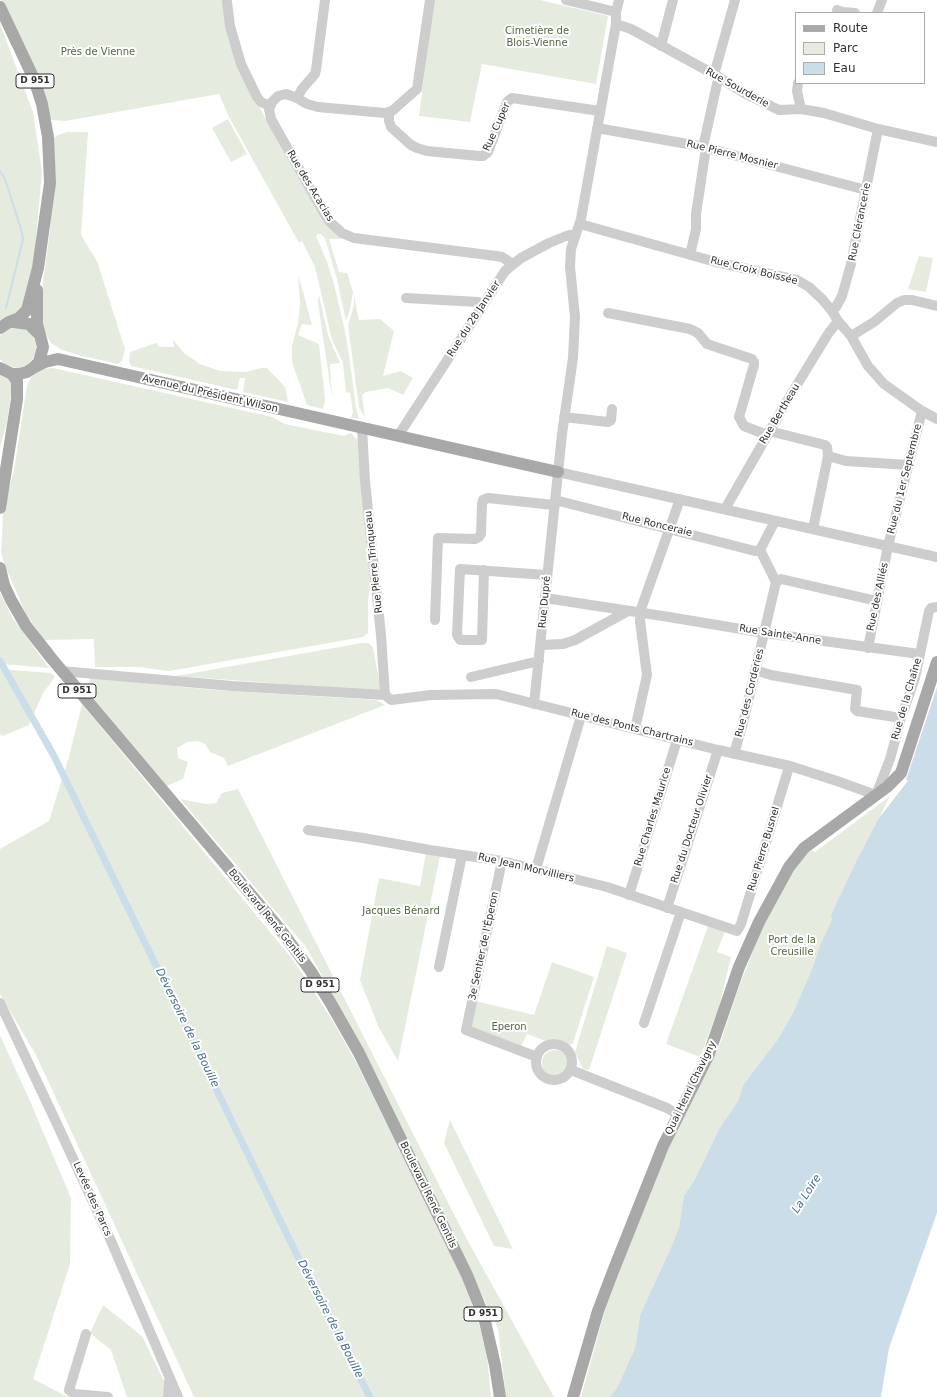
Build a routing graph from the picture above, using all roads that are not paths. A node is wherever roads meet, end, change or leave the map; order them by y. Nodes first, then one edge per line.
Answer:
1 (325, 0) edge
2 (430, 0) edge
3 (566, 0) edge
4 (619, 0) edge
5 (673, 0) edge
6 (735, 0) edge
7 (882, 0) edge
8 (227, 2) dead end
9 (0, 7) edge
10 (837, 10) dead end
11 (616, 12) junction
12 (843, 12) edge
13 (877, 12) edge
14 (616, 24) junction
15 (661, 46) junction
16 (717, 76) junction
17 (798, 84) edge
18 (297, 98) junction
19 (270, 106) junction
20 (801, 109) junction
21 (600, 111) junction
22 (389, 113) junction
23 (597, 128) junction
24 (878, 129) junction
25 (937, 142) edge
26 (705, 147) junction
27 (866, 190) junction
28 (578, 229) junction
29 (690, 255) junction
30 (513, 264) junction
31 (38, 268) junction
32 (406, 298) dead end
33 (484, 304) junction
34 (937, 306) edge
35 (832, 311) junction
36 (608, 313) dead end
37 (838, 321) junction
38 (5, 325) edge
39 (851, 336) junction
40 (41, 337) junction
41 (58, 359) junction
42 (0, 368) edge
43 (32, 369) junction
44 (12, 374) junction
45 (612, 409) dead end
46 (922, 411) junction
47 (564, 417) junction
48 (937, 419) edge
49 (14, 420) junction
50 (362, 428) junction
51 (768, 433) junction
52 (398, 436) junction
53 (828, 456) junction
54 (909, 465) junction
55 (558, 472) junction
56 (680, 499) junction
57 (554, 503) junction
58 (0, 508) edge
59 (725, 509) junction
60 (775, 521) junction
61 (669, 528) junction
62 (813, 529) junction
63 (888, 546) junction
64 (760, 550) junction
65 (937, 557) edge
66 (0, 568) edge
67 (484, 570) junction
68 (547, 575) junction
69 (776, 582) junction
70 (545, 598) junction
71 (876, 600) junction
72 (937, 608) edge
73 (628, 611) junction
74 (641, 613) junction
75 (435, 620) dead end
76 (765, 633) junction
77 (541, 645) junction
78 (868, 648) junction
79 (919, 654) junction
80 (539, 661) junction
81 (937, 662) edge
82 (756, 670) junction
83 (61, 671) junction
84 (471, 678) dead end
85 (385, 696) junction
86 (534, 704) junction
87 (581, 716) junction
88 (901, 718) junction
89 (635, 729) junction
90 (677, 740) junction
91 (718, 750) junction
92 (734, 754) junction
93 (789, 767) junction
94 (876, 795) junction
95 (308, 830) dead end
96 (462, 855) junction
97 (502, 861) junction
98 (536, 869) junction
99 (629, 895) junction
100 (667, 908) junction
101 (681, 912) junction
102 (738, 931) joint
103 (439, 967) dead end
104 (0, 1003) edge
105 (644, 1023) dead end
106 (537, 1057) junction
107 (571, 1070) junction
108 (679, 1115) junction
109 (86, 1334) dead end
110 (169, 1379) junction
111 (499, 1396) edge
112 (108, 1397) edge
113 (168, 1397) edge
114 (178, 1397) edge
115 (573, 1397) edge

1 - 18 street
2 - 22 street
3 - 11 street
4 - 11 street, Rue Dupré
5 - 15 street
6 - 16 street
7 - 13 street
8 - 19 street
9 - 31 main road, D 951
10 - 12 street
11 - 14 street, Rue Dupré
14 - 15 street, Rue Sourderie
14 - 21 street, Rue Dupré
15 - 16 street, Rue Sourderie
16 - 20 street, Rue Sourderie
16 - 26 street
17 - 20 street
18 - 19 street
18 - 22 street
19 - 30 street, Rue des Acacias
20 - 24 street, Rue Sourderie
21 - 22 street, Rue Cuper
21 - 23 street, Rue Dupré
23 - 26 street, Rue Pierre Mosnier
23 - 28 street, Rue Dupré
24 - 25 street, Rue Sourderie
24 - 27 street, Rue Clérancerie
26 - 27 street, Rue Pierre Mosnier
26 - 29 street
27 - 35 street, Rue Clérancerie
28 - 29 street, Rue Croix Boissée
28 - 30 street, Rue du 28 Janvier
28 - 47 street, Rue Dupré
29 - 35 street, Rue Croix Boissée
30 - 33 street, Rue du 28 Janvier
31 - 38 main road, D 951
31 - 40 main road, D 951
32 - 33 street
33 - 52 street, Rue du 28 Janvier
34 - 39 street
35 - 37 street, Rue Croix Boissée
36 - 51 street
37 - 39 street, Rue Croix Boissée
37 - 51 street, Rue Bertheau
38 - 40 main road
39 - 46 street, Rue Croix Boissée
40 - 41 main road
40 - 43 main road
41 - 43 main road
41 - 50 main road, Avenue du Président Wilson
42 - 44 main road
43 - 44 main road
43 - 49 main road
44 - 49 main road
45 - 47 street
46 - 48 street, Rue Croix Boissée
46 - 54 street, Rue du 1er Septembre
47 - 55 street, Rue Dupré
49 - 58 main road
50 - 52 main road, Avenue du Président Wilson
50 - 85 street, Rue Pierre Trinqueau
51 - 53 street
51 - 59 street, Rue Bertheau
52 - 55 main road, Avenue du Président Wilson
53 - 54 street
53 - 62 street
54 - 63 street, Rue du 1er Septembre
55 - 56 street
55 - 57 street, Rue Dupré
56 - 59 street
56 - 61 street
57 - 61 street, Rue Ronceraie
57 - 68 street, Rue Dupré
57 - 75 street, Rue Ronceraie
59 - 60 street
60 - 62 street
60 - 64 street
61 - 64 street, Rue Ronceraie
61 - 74 street
62 - 63 street
63 - 65 street
63 - 71 street, Rue des Alliés
64 - 69 street
66 - 83 main road, Boulevard René Gentils / D 951
67 - 67 street
67 - 68 street
68 - 70 street, Rue Dupré
69 - 71 street
69 - 76 street, Rue des Corderies
70 - 73 street, Rue Sainte-Anne
70 - 77 street, Rue Dupré
71 - 78 street, Rue des Alliés
72 - 79 street, Rue de la Chaîne
73 - 74 street, Rue Sainte-Anne
73 - 77 street
74 - 76 street, Rue Sainte-Anne
74 - 89 street
76 - 78 street, Rue Sainte-Anne
76 - 82 street, Rue des Corderies
77 - 80 street, Rue Dupré
78 - 79 street, Rue Sainte-Anne
79 - 88 street, Rue de la Chaîne
80 - 84 street
80 - 86 street, Rue Dupré
81 - 94 main road, Quai Henri Chavigny
82 - 88 street
82 - 92 street, Rue des Corderies
83 - 85 street, Rue des Ponts Chartrains
83 - 111 main road, Boulevard René Gentils / D 951
85 - 86 street, Rue des Ponts Chartrains
86 - 87 street, Rue des Ponts Chartrains
87 - 89 street, Rue des Ponts Chartrains
87 - 98 street
88 - 94 street, Rue de la Chaîne
89 - 90 street, Rue des Ponts Chartrains
90 - 91 street, Rue des Ponts Chartrains
90 - 99 street, Rue Charles Maurice
91 - 92 street, Rue des Ponts Chartrains
91 - 100 street, Rue du Docteur Olivier
92 - 93 street, Rue des Ponts Chartrains
93 - 94 street, Rue des Ponts Chartrains
93 - 102 street, Rue Pierre Busnel
94 - 108 main road, Quai Henri Chavigny
95 - 96 street, Rue Jean Morvilliers
96 - 97 street, Rue Jean Morvilliers
96 - 103 street
97 - 98 street, Rue Jean Morvilliers
97 - 106 street, 3e Sentier de l'Éperon
98 - 99 street, Rue Jean Morvilliers
99 - 100 street, Rue Jean Morvilliers
100 - 101 street, Rue Jean Morvilliers
101 - 102 street, Rue Jean Morvilliers
101 - 105 street
104 - 110 street, Levée des Parcs
106 - 107 street
106 - 107 street
107 - 108 street
108 - 115 main road, Quai Henri Chavigny
109 - 112 street
110 - 113 street
110 - 114 street, Levée des Parcs

